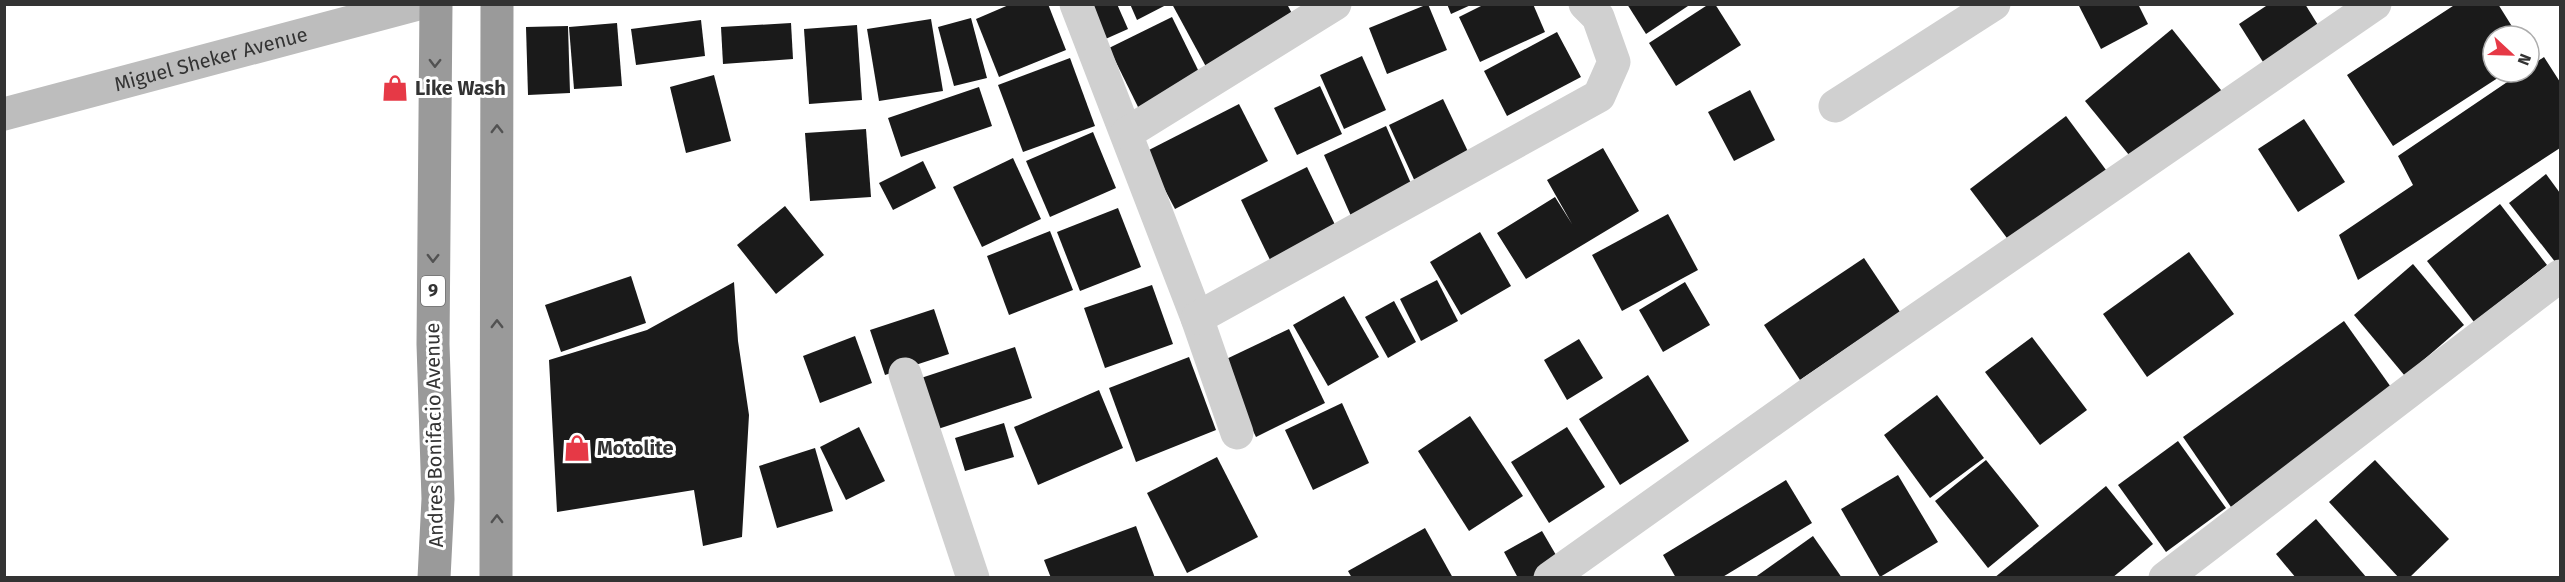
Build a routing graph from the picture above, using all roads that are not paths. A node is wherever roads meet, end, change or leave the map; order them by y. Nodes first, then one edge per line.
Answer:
1 (418, 4) edge
2 (436, 4) edge
3 (497, 4) edge
4 (1076, 4) edge
5 (1335, 4) edge
6 (1586, 4) edge
7 (1994, 4) edge
8 (2375, 4) edge
9 (1835, 106) dead end
10 (4, 114) edge
11 (1127, 133) junction
12 (2560, 276) edge
13 (1197, 318) junction
14 (905, 374) dead end
15 (1237, 433) dead end
16 (434, 578) edge
17 (496, 578) edge
18 (973, 578) edge
19 (1550, 578) edge
20 (2165, 578) edge

1 - 10 street, Miguel Sheker Avenue
2 -> 16 highway, Andres Bonifacio Avenue / 9
17 -> 3 highway
4 - 11 street
5 - 11 street
6 - 13 street
7 - 9 street
8 - 19 street
11 - 13 street
12 - 20 street
13 - 15 street
14 - 18 street

